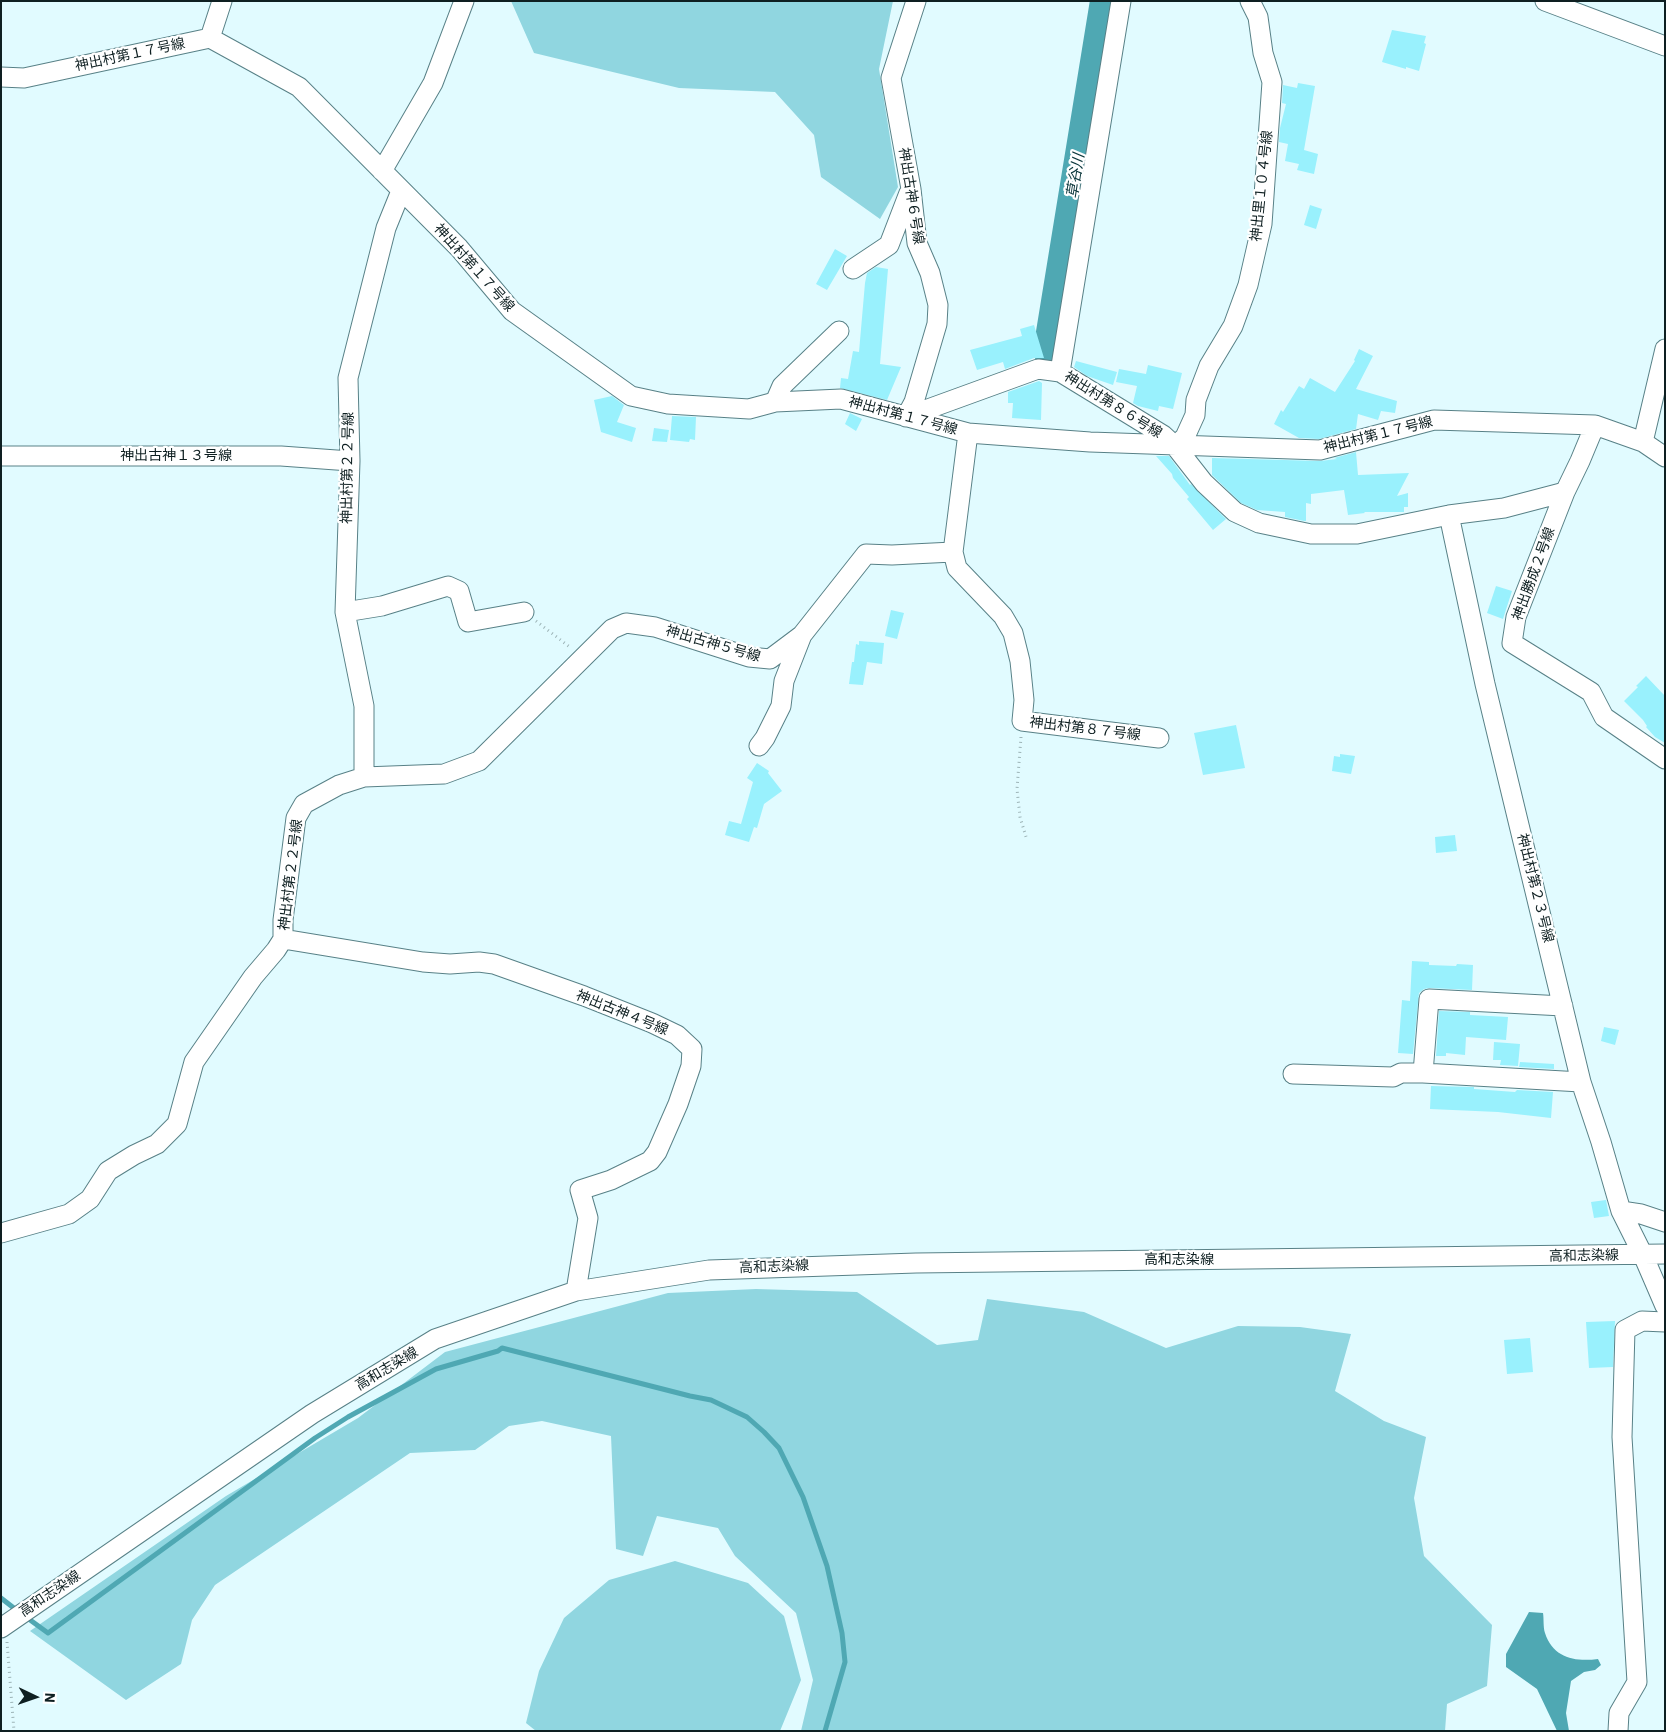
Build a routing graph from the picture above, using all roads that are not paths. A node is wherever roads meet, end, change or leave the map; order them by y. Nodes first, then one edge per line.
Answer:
1 (222, 1) edge
2 (464, 1) edge
3 (916, 1) edge
4 (1120, 1) edge
5 (1250, 1) edge
6 (1545, 1) edge
7 (210, 38) junction
8 (1665, 46) edge
9 (1, 76) edge
10 (382, 171) junction
11 (911, 189) junction
12 (401, 191) junction
13 (853, 269) dead end
14 (839, 331) dead end
15 (1665, 349) edge
16 (1060, 372) junction
17 (775, 402) junction
18 (906, 417) junction
19 (1595, 424) junction
20 (968, 433) junction
21 (1643, 442) junction
22 (1175, 446) junction
23 (1, 456) edge
24 (1665, 457) edge
25 (350, 461) junction
26 (1565, 492) junction
27 (1449, 515) junction
28 (953, 552) junction
29 (345, 612) junction
30 (524, 612) road end
31 (802, 635) junction
32 (1159, 738) dead end
33 (759, 746) dead end
34 (1665, 759) edge
35 (364, 777) junction
36 (283, 939) junction
37 (1563, 1006) junction
38 (1423, 1073) junction
39 (1293, 1074) dead end
40 (1581, 1082) junction
41 (1621, 1211) junction
42 (1665, 1222) edge
43 (1, 1233) edge
44 (1665, 1254) edge
45 (1643, 1255) junction
46 (576, 1291) junction
47 (1665, 1306) edge
48 (1665, 1322) edge
49 (7, 1624) edge
50 (1618, 1731) edge

1 - 7 street
2 - 10 street
3 - 11 street, 神出古神６号線
4 - 16 street
5 - 22 street, 神出里１０４号線
6 - 8 street
7 - 9 street, 神出村第１７号線
7 - 10 street, 神出村第１７号線
10 - 12 street, 神出村第１７号線
11 - 13 street
11 - 18 street, 神出古神６号線
12 - 17 street, 神出村第１７号線
12 - 25 street, 神出村第２２号線
14 - 17 street
15 - 21 street
16 - 18 street, 神出村第８６号線
16 - 22 street, 神出村第８６号線
17 - 18 street, 神出村第１７号線
18 - 20 street, 神出村第１７号線
19 - 21 street, 神出村第１７号線
19 - 22 street, 神出村第１７号線
19 - 26 street, 神出勝成２号線
20 - 22 street, 神出村第１７号線
20 - 28 street
21 - 24 street, 神出村第１７号線
22 - 27 street, 神出村第８６号線
23 - 25 street, 神出古神１３号線
25 - 29 street, 神出村第２２号線
26 - 27 street
26 - 34 street, 神出勝成２号線
27 - 37 street, 神出村第２３号線
28 - 31 street, 神出古神５号線
28 - 32 street, 神出村第８７号線
29 - 30 street
29 - 35 street, 神出村第２２号線
31 - 33 street
31 - 35 street, 神出古神５号線
35 - 36 street, 神出村第２２号線
36 - 43 street, 神出村第２２号線
36 - 46 street, 神出古神４号線
37 - 38 street
37 - 40 street, 神出村第２３号線
38 - 39 street
38 - 40 street
40 - 41 street, 神出村第２３号線
41 - 42 street
41 - 45 street, 神出村第２３号線
44 - 45 street, 高和志染線
45 - 46 street, 高和志染線
45 - 47 street, 神出村第２３号線
46 - 49 street, 高和志染線
48 - 50 street

